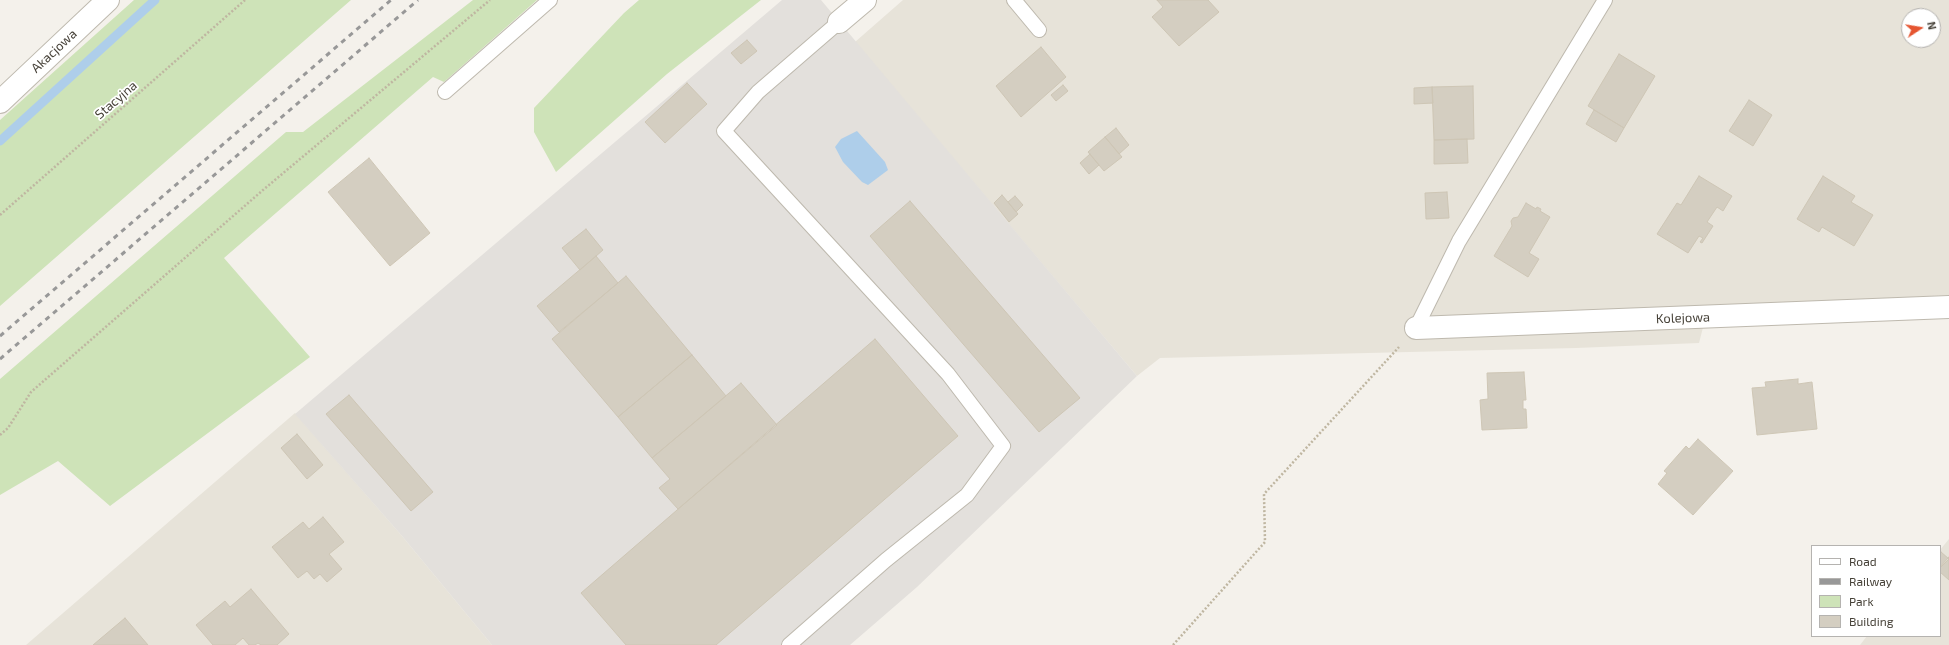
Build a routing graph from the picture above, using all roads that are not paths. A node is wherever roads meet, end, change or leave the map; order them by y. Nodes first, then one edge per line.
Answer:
1 (108, 0) edge
2 (550, 0) edge
3 (865, 0) edge
4 (1014, 0) edge
5 (1605, 0) edge
6 (839, 22) joint
7 (1039, 30) dead end
8 (446, 92) dead end
9 (0, 102) edge
10 (1949, 307) edge
11 (1416, 328) joint
12 (789, 645) edge

1 - 9 street, Akacjowa
2 - 8 lane
3 - 6 street
4 - 7 lane
5 - 11 lane
6 - 12 lane
10 - 11 street, Kolejowa

